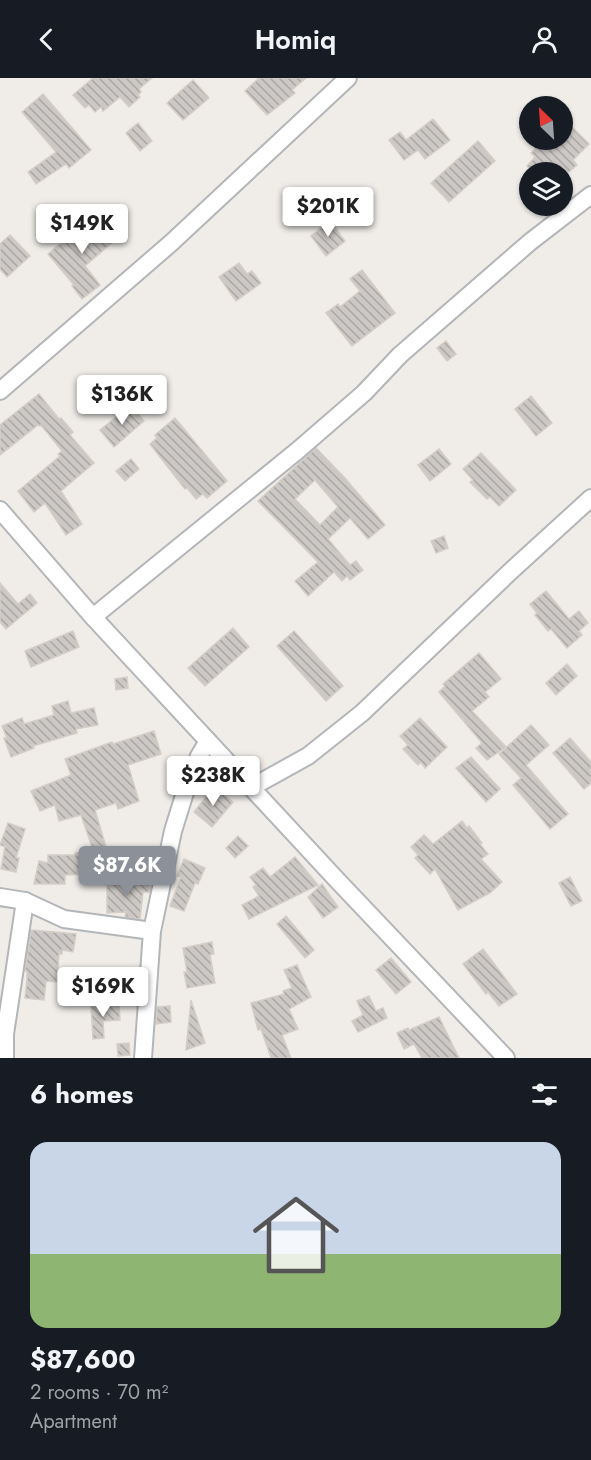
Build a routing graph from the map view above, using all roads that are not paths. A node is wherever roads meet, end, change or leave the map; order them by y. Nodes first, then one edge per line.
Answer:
1 (348, 78) edge
2 (591, 195) edge
3 (0, 391) edge
4 (591, 498) edge
5 (2, 516) edge
6 (93, 617) junction
7 (208, 741) junction
8 (252, 787) junction
9 (0, 897) edge
10 (25, 901) junction
11 (152, 931) junction
12 (5, 1058) edge
13 (143, 1058) edge
14 (506, 1058) edge

1 - 3 street
2 - 6 street
4 - 8 street
5 - 6 street
6 - 7 street
7 - 8 street
7 - 11 street
8 - 14 street
9 - 10 street
10 - 11 street
10 - 12 street
11 - 13 street

